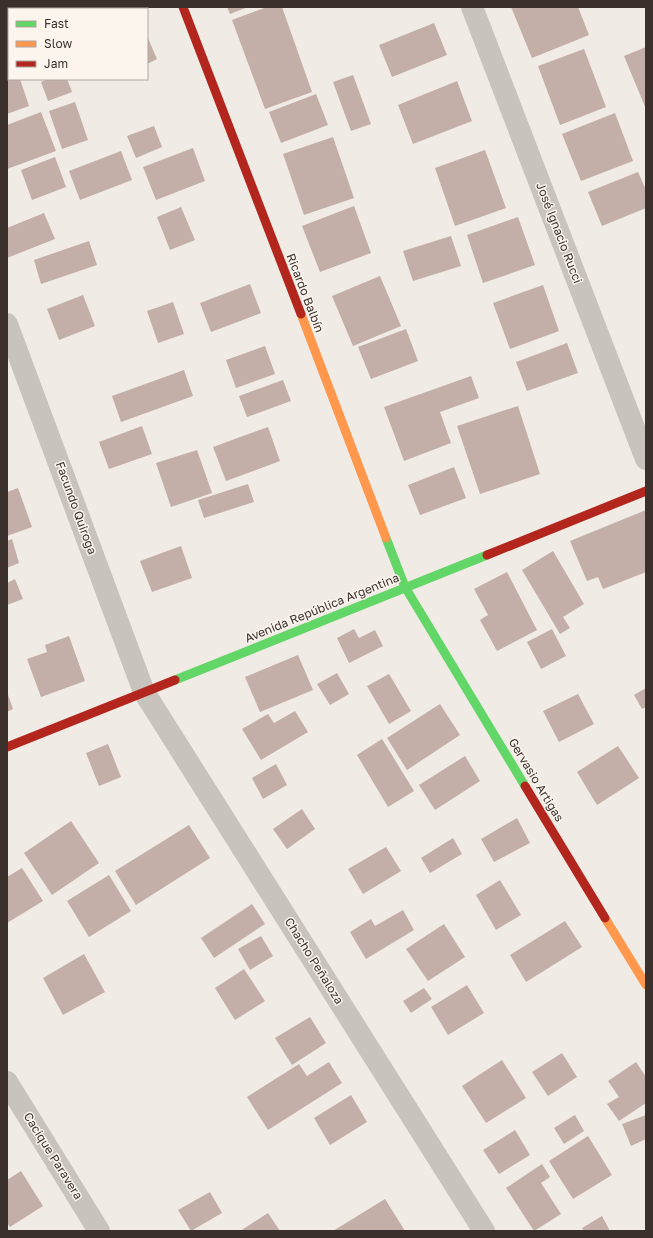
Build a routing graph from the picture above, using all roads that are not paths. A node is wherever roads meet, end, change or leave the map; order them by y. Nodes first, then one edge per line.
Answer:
1 (183, 7) edge
2 (472, 7) edge
3 (7, 324) edge
4 (646, 459) edge
5 (646, 491) edge
6 (405, 587) junction
7 (144, 692) junction
8 (7, 747) edge
9 (646, 984) edge
10 (7, 1082) edge
11 (99, 1231) edge
12 (484, 1231) edge

1 - 6 street, Ricardo Balbín
2 - 4 street, José Ignacio Rucci
3 - 7 street, Facundo Quiroga
5 - 6 street, Avenida República Argentina
6 - 7 street, Avenida República Argentina
6 - 9 street, Gervasio Artigas
7 - 8 street, Avenida República Argentina
7 - 12 street, Chacho Peñaloza
10 - 11 street, Cacique Paravera

